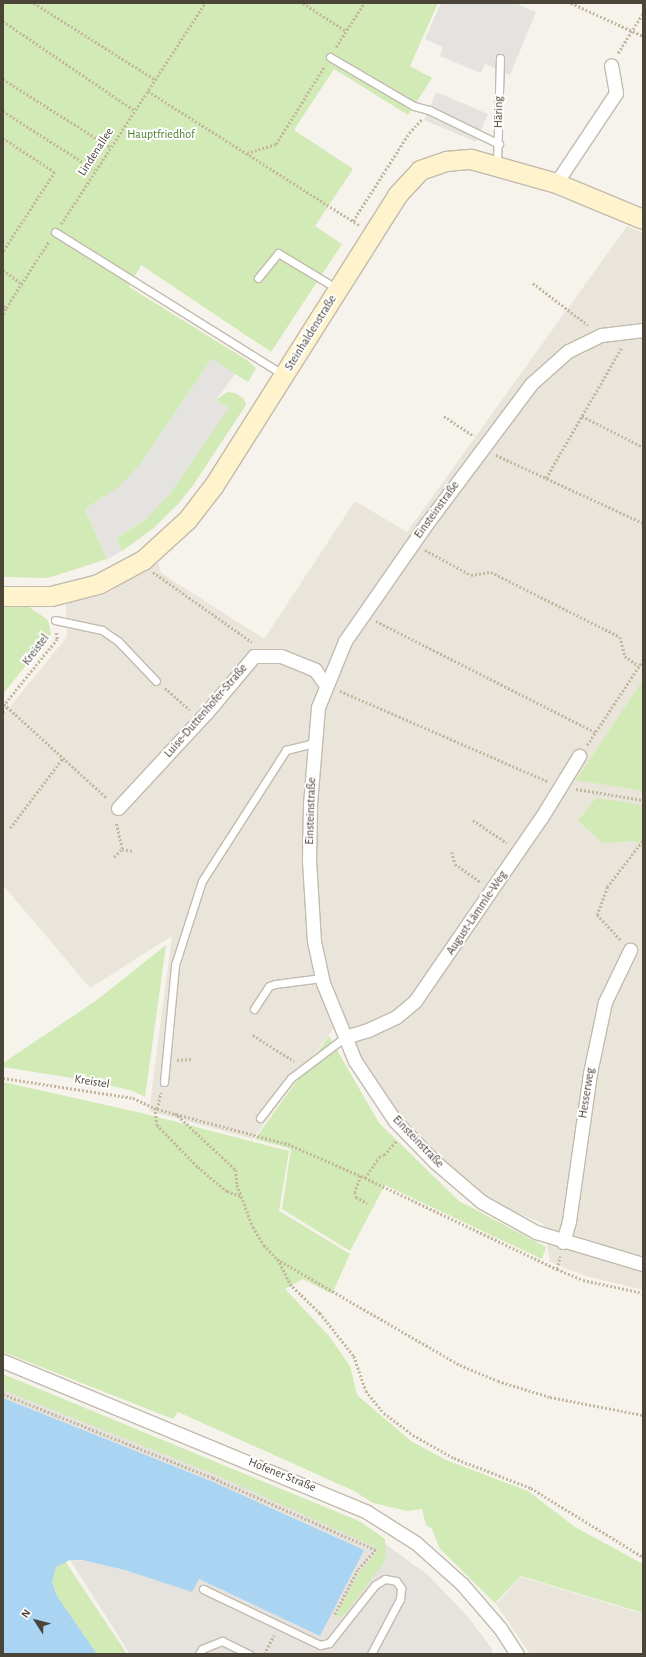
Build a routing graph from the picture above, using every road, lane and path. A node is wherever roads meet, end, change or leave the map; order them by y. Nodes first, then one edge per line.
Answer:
1 (34, 3) edge
2 (205, 3) edge
3 (303, 3) edge
4 (364, 3) edge
5 (571, 3) edge
6 (643, 13) edge
7 (3, 21) edge
8 (346, 31) junction
9 (631, 31) junction
10 (643, 36) edge
11 (330, 57) junction
12 (500, 58) dead end
13 (611, 65) joint
14 (3, 79) edge
15 (154, 79) junction
16 (148, 91) junction
17 (3, 110) edge
18 (134, 110) junction
19 (417, 127) dead end
20 (3, 138) edge
21 (499, 144) junction
22 (110, 147) junction
23 (247, 153) junction
24 (496, 167) junction
25 (95, 170) junction
26 (556, 183) junction
27 (643, 219) edge
28 (353, 221) junction
29 (356, 231) dead end
30 (55, 232) junction
31 (3, 252) edge
32 (3, 270) edge
33 (258, 278) dead end
34 (533, 283) dead end
35 (22, 284) junction
36 (338, 289) junction
37 (3, 306) edge
38 (6, 308) junction
39 (3, 314) edge
40 (637, 331) edge
41 (601, 335) junction
42 (284, 376) junction
43 (444, 416) dead end
44 (582, 416) junction
45 (484, 446) junction
46 (643, 447) edge
47 (546, 478) junction
48 (643, 523) edge
49 (413, 544) junction
50 (143, 560) junction
51 (3, 596) edge
52 (363, 615) junction
53 (55, 620) joint
54 (254, 656) junction
55 (643, 660) edge
56 (639, 666) junction
57 (156, 681) joint
58 (326, 685) junction
59 (4, 705) edge
60 (8, 706) junction
61 (3, 712) edge
62 (201, 719) junction
63 (595, 732) junction
64 (314, 743) junction
65 (579, 756) joint
66 (63, 758) junction
67 (559, 786) junction
68 (643, 800) edge
69 (115, 805) junction
70 (473, 820) dead end
71 (10, 828) dead end
72 (643, 840) edge
73 (122, 849) junction
74 (132, 851) dead end
75 (519, 851) junction
76 (452, 852) dead end
77 (114, 857) dead end
78 (493, 890) junction
79 (630, 950) joint
80 (322, 978) junction
81 (254, 1009) dead end
82 (253, 1035) dead end
83 (345, 1037) junction
84 (303, 1067) junction
85 (3, 1078) edge
86 (164, 1082) joint
87 (156, 1108) junction
88 (175, 1113) junction
89 (260, 1118) dead end
90 (404, 1131) junction
91 (361, 1176) junction
92 (365, 1178) junction
93 (241, 1196) junction
94 (367, 1203) dead end
95 (563, 1242) junction
96 (277, 1258) junction
97 (643, 1264) edge
98 (643, 1293) edge
99 (3, 1361) edge
100 (3, 1394) edge
101 (643, 1415) edge
102 (643, 1557) edge
103 (203, 1589) dead end
104 (330, 1622) dead end
105 (275, 1633) dead end
106 (199, 1654) edge
107 (249, 1654) edge
108 (264, 1654) edge
109 (370, 1654) edge
110 (517, 1654) edge

1 - 15 path
2 - 15 path, Lindenallee
3 - 8 path
4 - 8 path
5 - 9 path
6 - 9 path
7 - 18 path
8 - 11 path
9 - 10 path
9 - 13 path
11 - 21 lane
11 - 23 path
12 - 21 lane, Häring
13 - 26 street
14 - 22 path
15 - 16 path, Lindenallee
16 - 18 path, Lindenallee
16 - 23 path
17 - 25 path
18 - 22 path, Lindenallee
19 - 28 path
20 - 31 path
21 - 24 lane, Häring
22 - 25 path, Lindenallee
23 - 28 path
24 - 26 street, Steinhaldenstraße
24 - 36 street, Steinhaldenstraße
25 - 30 path, Lindenallee
26 - 27 street, Steinhaldenstraße
28 - 29 path
30 - 35 path, Lindenallee
30 - 42 lane
32 - 35 path
33 - 36 lane
34 - 41 path
35 - 38 path, Lindenallee
36 - 42 street, Steinhaldenstraße
37 - 38 path
38 - 39 path, Lindenallee
40 - 41 street, Einsteinstraße
40 - 44 path
41 - 45 street, Einsteinstraße
42 - 50 street, Steinhaldenstraße
43 - 45 path
44 - 46 path
44 - 47 path
45 - 47 path
45 - 49 street, Einsteinstraße
47 - 48 path
49 - 52 street, Einsteinstraße
49 - 56 path
50 - 51 street, Steinhaldenstraße
50 - 54 path
52 - 58 street, Einsteinstraße
52 - 63 path
53 - 57 lane
53 - 59 path, Kreistel
54 - 58 street, Luise-Duttenhofer-Straße
54 - 62 street, Luise-Duttenhofer-Straße
55 - 56 path
56 - 63 path
57 - 62 path
58 - 64 street, Einsteinstraße
58 - 67 path
59 - 60 path
60 - 61 path
60 - 66 path
62 - 69 street, Luise-Duttenhofer-Straße
63 - 65 path
64 - 80 street, Einsteinstraße
64 - 86 lane
65 - 67 street, August-Lämmle-Weg
66 - 69 path
66 - 71 path
67 - 68 path
67 - 75 street, August-Lämmle-Weg
69 - 73 path
70 - 75 path
72 - 79 path
73 - 74 path
73 - 77 path
75 - 78 street, August-Lämmle-Weg
76 - 78 path
78 - 83 street, August-Lämmle-Weg
79 - 95 street, Hesserweg
80 - 81 lane
80 - 83 street, Einsteinstraße
82 - 84 path
83 - 84 lane
83 - 90 street, Einsteinstraße
84 - 89 lane
85 - 87 path, Kreistel
86 - 87 path
87 - 88 path, Kreistel
87 - 93 path
88 - 91 path, Kreistel
88 - 93 path
90 - 92 path
90 - 95 street, Einsteinstraße
91 - 92 path, Kreistel
91 - 94 path
92 - 98 path, Kreistel
93 - 96 path
95 - 97 street, Einsteinstraße
96 - 101 path
96 - 102 path
99 - 110 street, Hofener Straße
100 - 104 path
103 - 109 lane
105 - 108 path
106 - 107 lane

